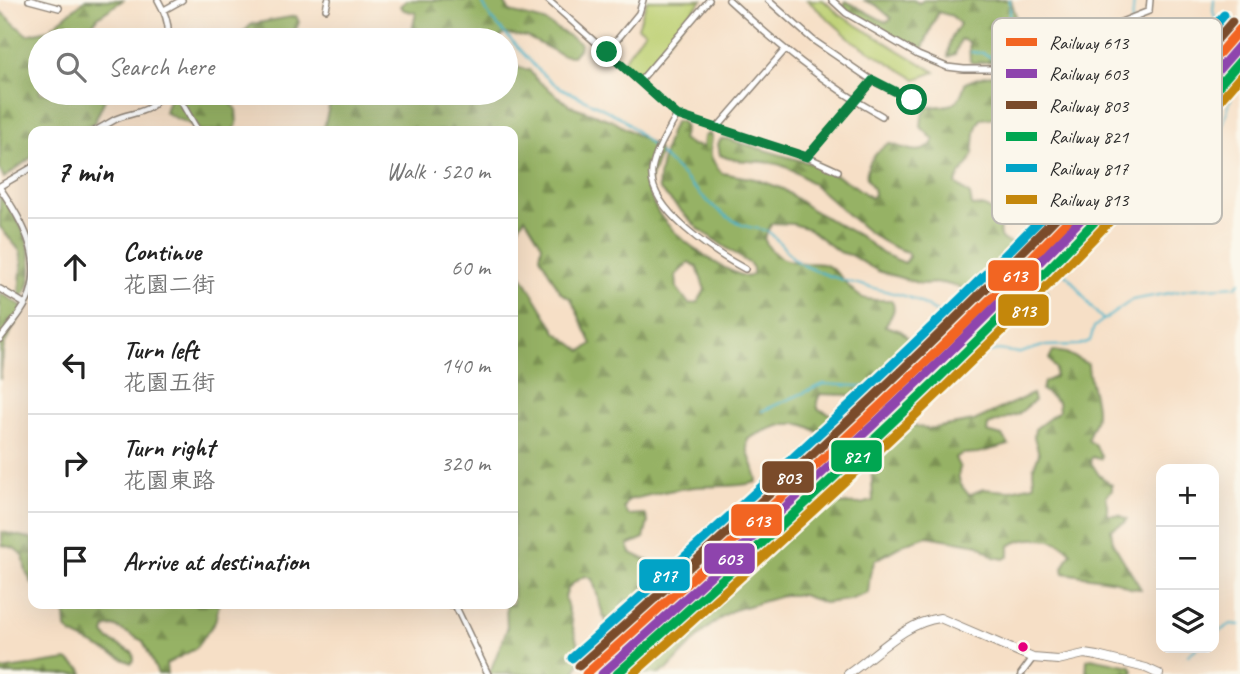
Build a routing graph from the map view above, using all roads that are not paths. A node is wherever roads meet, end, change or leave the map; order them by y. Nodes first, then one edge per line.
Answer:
1 (29, 0) edge
2 (158, 0) edge
3 (182, 0) edge
4 (327, 0) edge
5 (548, 0) edge
6 (643, 0) edge
7 (709, 0) edge
8 (729, 0) edge
9 (768, 0) edge
10 (832, 0) edge
11 (1150, 0) edge
12 (59, 8) dead end
13 (326, 9) dead end
14 (164, 10) junction
15 (1131, 18) edge
16 (168, 28) edge
17 (784, 51) junction
18 (607, 52) junction
19 (992, 69) edge
20 (873, 80) junction
21 (640, 81) junction
22 (912, 100) dead end
23 (854, 101) junction
24 (152, 105) edge
25 (183, 105) edge
26 (677, 115) junction
27 (882, 116) dead end
28 (104, 126) edge
29 (195, 126) edge
30 (717, 128) junction
31 (807, 157) junction
32 (28, 170) edge
33 (838, 171) dead end
34 (0, 187) edge
35 (28, 240) edge
36 (745, 269) dead end
37 (0, 289) edge
38 (28, 294) edge
39 (25, 304) junction
40 (0, 339) edge
41 (457, 609) edge
42 (1033, 658) junction
43 (488, 674) edge
44 (848, 674) edge
45 (1021, 674) edge
46 (1160, 674) edge

1 - 12 street
2 - 14 street
3 - 14 street
4 - 13 street
5 - 18 street
6 - 18 street
7 - 21 street
8 - 17 street
9 - 20 street
10 - 19 street
11 - 15 street
14 - 16 street
17 - 23 street
17 - 30 street
18 - 21 street
20 - 22 street
20 - 23 street
21 - 26 street
23 - 27 street
23 - 31 street
24 - 28 street
25 - 29 street
26 - 30 street
26 - 36 street
30 - 31 street
31 - 33 street
32 - 34 street
34 - 35 street
37 - 39 street
38 - 39 street
39 - 40 street
41 - 43 street
42 - 44 street
42 - 45 street
42 - 46 street

